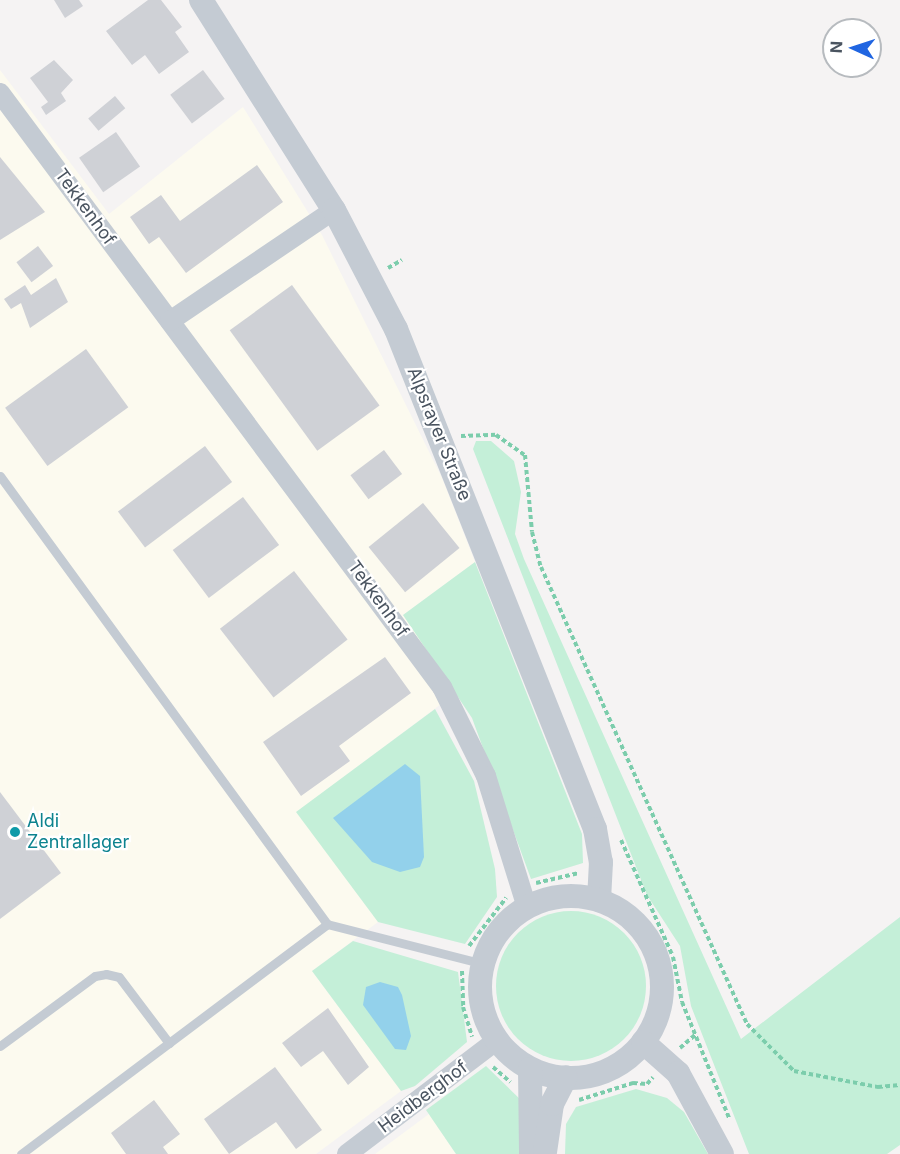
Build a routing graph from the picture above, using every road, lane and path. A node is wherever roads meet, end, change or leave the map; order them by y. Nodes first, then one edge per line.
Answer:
1 (201, 0) edge
2 (0, 93) edge
3 (334, 210) junction
4 (170, 321) junction
5 (443, 441) junction
6 (0, 476) edge
7 (632, 870) dead end
8 (602, 874) junction
9 (523, 899) junction
10 (599, 900) junction
11 (327, 924) junction
12 (474, 962) junction
13 (695, 1035) dead end
14 (643, 1042) junction
15 (169, 1043) junction
16 (0, 1047) edge
17 (488, 1047) junction
18 (666, 1060) junction
19 (530, 1069) junction
20 (566, 1077) junction
21 (900, 1085) edge
22 (542, 1101) junction
23 (21, 1154) edge
24 (347, 1154) edge
25 (531, 1154) edge
26 (545, 1154) edge
27 (722, 1154) edge

1 - 3 street, Alpsrayer Straße
2 - 4 street, Tekkenhof
3 - 4 street
3 - 5 street, Alpsrayer Straße
4 - 9 street, Tekkenhof
5 - 8 street, Alpsrayer Straße
5 - 21 path
6 - 11 lane
7 - 8 path
8 - 9 path
8 - 10 street, Alpsrayer Straße
9 - 10 street
9 - 12 street
9 - 12 path
10 - 14 street
11 - 12 lane
11 - 15 lane
12 - 17 street
12 - 17 path
13 - 18 path
14 - 18 street
14 - 20 street
15 - 16 lane
15 - 23 lane
17 - 19 street
17 - 22 path
17 - 24 street, Heidberghof
18 - 22 path
18 - 27 street
19 - 20 street
19 - 22 street
20 - 22 street
22 - 25 street
22 - 26 street

